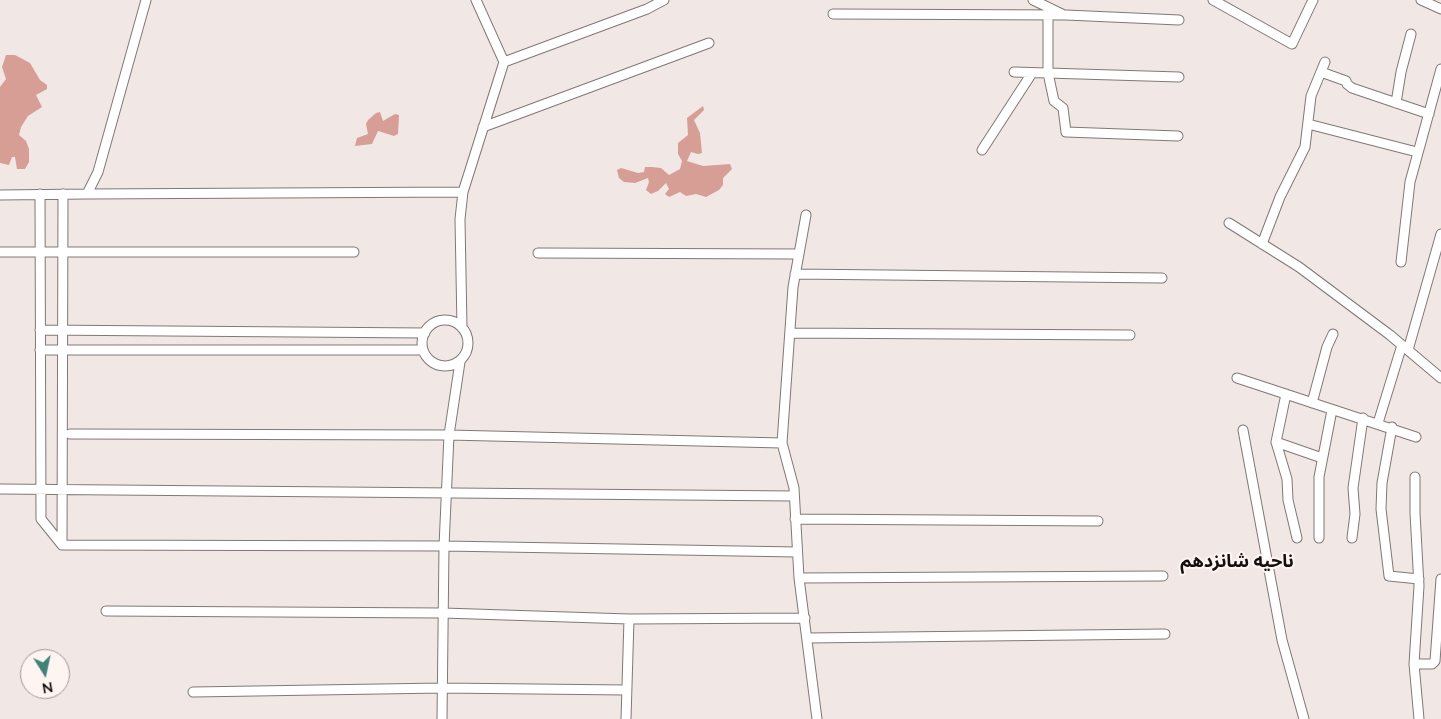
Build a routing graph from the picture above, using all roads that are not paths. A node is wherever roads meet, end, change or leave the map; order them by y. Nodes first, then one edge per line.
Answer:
1 (146, 0) edge
2 (476, 0) edge
3 (664, 0) edge
4 (1033, 0) edge
5 (1213, 0) edge
6 (1313, 0) edge
7 (1421, 0) edge
8 (1441, 9) edge
9 (832, 14) dead end
10 (1048, 15) junction
11 (1066, 16) junction
12 (1179, 20) dead end
13 (1412, 34) dead end
14 (709, 43) dead end
15 (504, 62) junction
16 (1325, 62) dead end
17 (1441, 69) edge
18 (1014, 72) dead end
19 (1321, 72) junction
20 (1032, 73) junction
21 (1048, 73) junction
22 (1179, 77) dead end
23 (1396, 103) junction
24 (1429, 114) junction
25 (1308, 124) junction
26 (483, 128) junction
27 (1178, 136) dead end
28 (982, 150) dead end
29 (1417, 152) junction
30 (463, 192) junction
31 (40, 194) junction
32 (63, 194) junction
33 (87, 194) junction
34 (0, 195) edge
35 (806, 215) dead end
36 (1229, 223) dead end
37 (1441, 234) edge
38 (1262, 244) junction
39 (0, 252) edge
40 (40, 252) junction
41 (62, 252) junction
42 (354, 252) dead end
43 (538, 253) dead end
44 (799, 254) junction
45 (1401, 262) dead end
46 (795, 274) junction
47 (1162, 278) dead end
48 (462, 328) junction
49 (40, 330) junction
50 (62, 330) junction
51 (425, 333) junction
52 (790, 333) junction
53 (1333, 334) dead end
54 (1130, 335) dead end
55 (1405, 347) junction
56 (62, 349) junction
57 (40, 350) junction
58 (423, 350) junction
59 (460, 362) junction
60 (1237, 378) dead end
61 (1441, 378) edge
62 (1286, 394) junction
63 (1312, 403) junction
64 (1332, 410) junction
65 (1363, 418) junction
66 (1378, 423) junction
67 (1392, 427) junction
68 (1243, 430) dead end
69 (70, 434) dead end
70 (449, 435) junction
71 (1416, 437) dead end
72 (1276, 442) junction
73 (782, 443) junction
74 (1322, 458) junction
75 (1415, 477) dead end
76 (0, 489) edge
77 (41, 489) junction
78 (62, 490) junction
79 (447, 491) junction
80 (794, 496) junction
81 (795, 519) junction
82 (1098, 521) dead end
83 (1297, 538) dead end
84 (1319, 538) dead end
85 (1352, 538) dead end
86 (62, 545) junction
87 (444, 546) junction
88 (797, 552) junction
89 (1163, 576) dead end
90 (798, 578) junction
91 (1419, 579) junction
92 (1441, 579) edge
93 (106, 611) dead end
94 (443, 613) junction
95 (805, 618) junction
96 (629, 619) junction
97 (1165, 634) dead end
98 (807, 638) junction
99 (1414, 664) junction
100 (442, 688) junction
101 (626, 690) junction
102 (194, 692) dead end
103 (442, 719) edge
104 (626, 719) edge
105 (817, 719) edge
106 (1304, 719) edge
107 (1419, 719) edge

1 - 33 street
2 - 15 street
3 - 15 street
4 - 11 street
5 - 6 street
7 - 8 street
9 - 10 street
10 - 11 street
10 - 21 street
11 - 12 street
13 - 23 street
14 - 26 street
15 - 26 street
16 - 19 street
17 - 24 street
18 - 20 street
19 - 23 street
19 - 25 street
20 - 21 street
20 - 28 street
21 - 22 street
21 - 27 street
23 - 24 street
24 - 29 street
25 - 29 street
25 - 38 street
26 - 30 street
29 - 45 street
30 - 33 street
30 - 48 street
31 - 32 street
31 - 34 street
31 - 40 street
32 - 33 street
32 - 41 street
35 - 44 street
36 - 38 street
37 - 55 street
38 - 55 street
39 - 40 street
40 - 41 street
40 - 49 street
41 - 42 street
41 - 50 street
43 - 44 street
44 - 46 street
46 - 47 street
46 - 52 street
48 - 51 street
48 - 59 street
49 - 50 street
49 - 57 street
50 - 51 street
50 - 56 street
51 - 58 street
52 - 54 street
52 - 73 street
53 - 63 street
55 - 61 street
55 - 66 street
56 - 57 street
56 - 58 street
56 - 78 street
57 - 77 street
58 - 59 street
59 - 70 street
60 - 62 street
62 - 63 street
62 - 72 street
63 - 64 street
64 - 65 street
64 - 74 street
65 - 66 street
65 - 85 street
66 - 67 street
67 - 71 street
67 - 91 street
68 - 106 street
69 - 70 street
70 - 73 street
70 - 79 street
72 - 74 street
72 - 83 street
73 - 80 street
74 - 84 street
75 - 91 street
76 - 77 street
77 - 78 street
77 - 86 street
78 - 79 street
78 - 86 street
79 - 80 street
79 - 87 street
80 - 81 street
81 - 82 street
81 - 88 street
86 - 87 street
87 - 88 street
87 - 94 street
88 - 90 street
89 - 90 street
90 - 95 street
91 - 99 street
92 - 99 street
93 - 94 street
94 - 96 street
94 - 100 street
95 - 96 street
95 - 98 street
96 - 101 street
97 - 98 street
98 - 105 street
99 - 107 street
100 - 101 street
100 - 102 street
100 - 103 street
101 - 104 street

